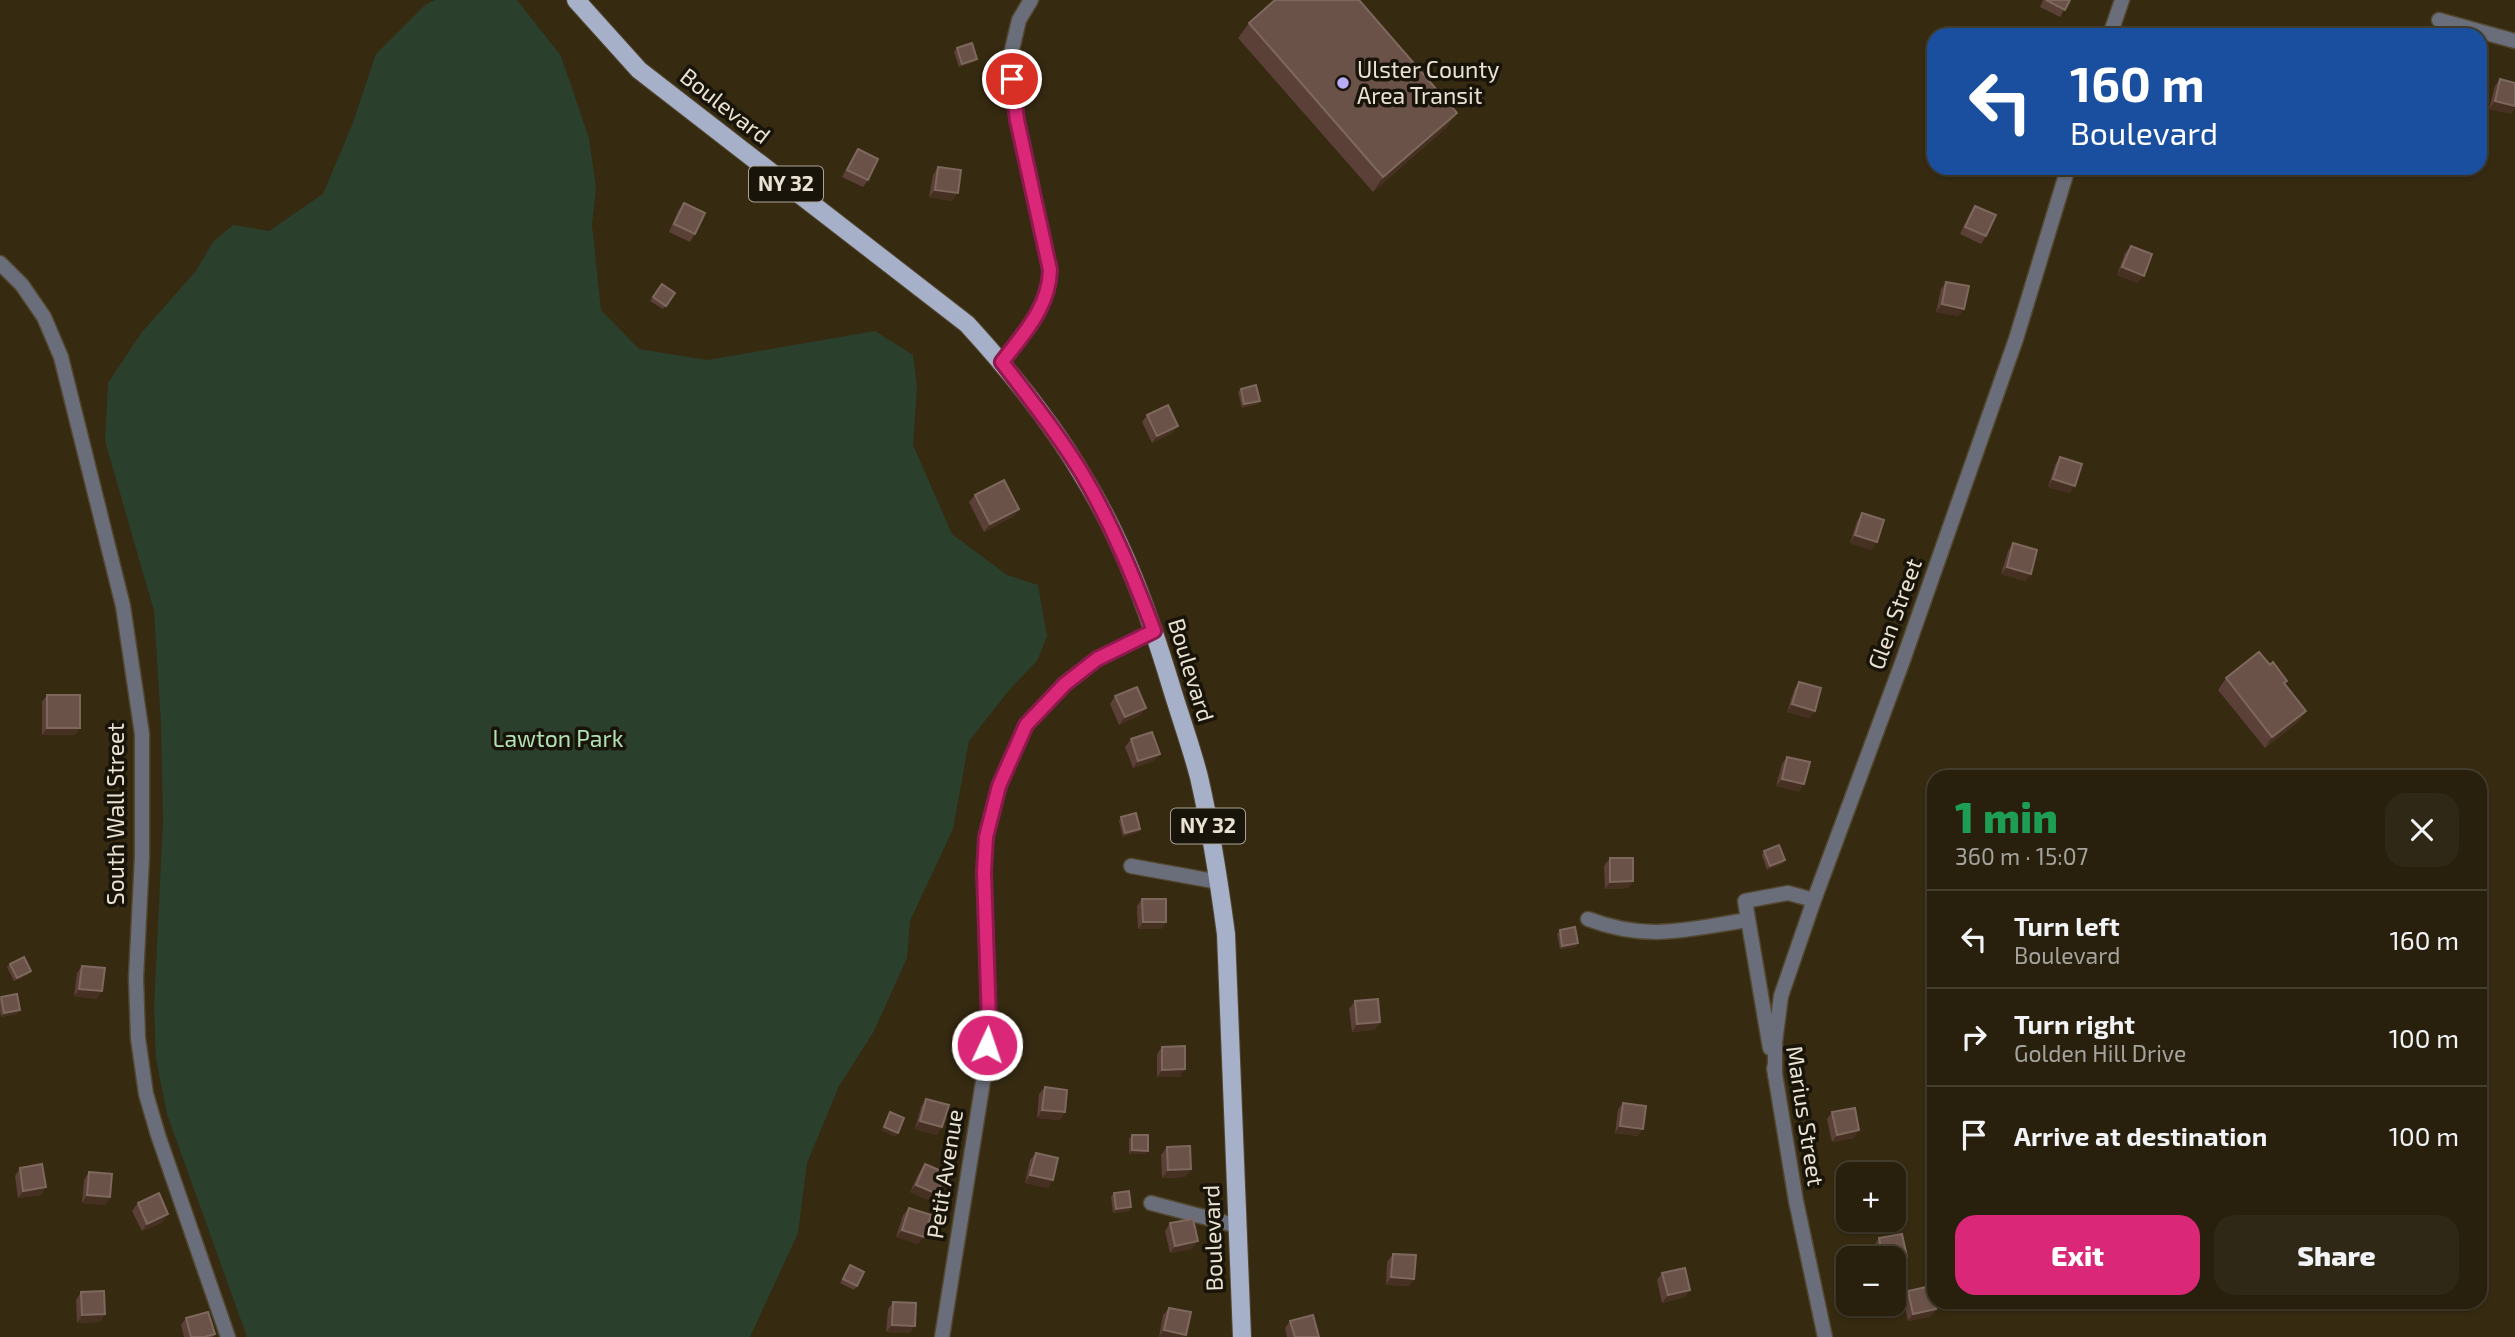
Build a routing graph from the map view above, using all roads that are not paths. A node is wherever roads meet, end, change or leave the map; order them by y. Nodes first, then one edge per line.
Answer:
1 (576, 0) edge
2 (1031, 0) edge
3 (2122, 0) edge
4 (2438, 20) dead end
5 (2112, 28) edge
6 (2467, 28) edge
7 (2487, 33) edge
8 (2515, 41) edge
9 (2066, 175) edge
10 (0, 263) edge
11 (1002, 362) junction
12 (1154, 631) junction
13 (1131, 866) dead end
14 (1219, 882) junction
15 (1814, 900) junction
16 (1588, 919) dead end
17 (1748, 920) junction
18 (1775, 1076) junction
19 (1151, 1203) dead end
20 (1238, 1226) junction
21 (228, 1337) edge
22 (942, 1337) edge
23 (1242, 1337) edge
24 (1825, 1337) edge

1 - 11 main road, Boulevard / NY 32
2 - 11 street
3 - 5 street
4 - 6 street
7 - 8 street
9 - 15 street, Glen Street
10 - 21 street, South Wall Street
11 - 12 main road, Boulevard / NY 32
12 - 14 main road, Boulevard / NY 32
12 - 22 street, Petit Avenue
13 - 14 street
14 - 20 main road, Boulevard / NY 32
15 - 17 street, Marius Street
15 - 18 street, Glen Street
16 - 17 street
17 - 18 street, Marius Street
18 - 24 street, Marius Street
19 - 20 street
20 - 23 main road, Boulevard / NY 32

